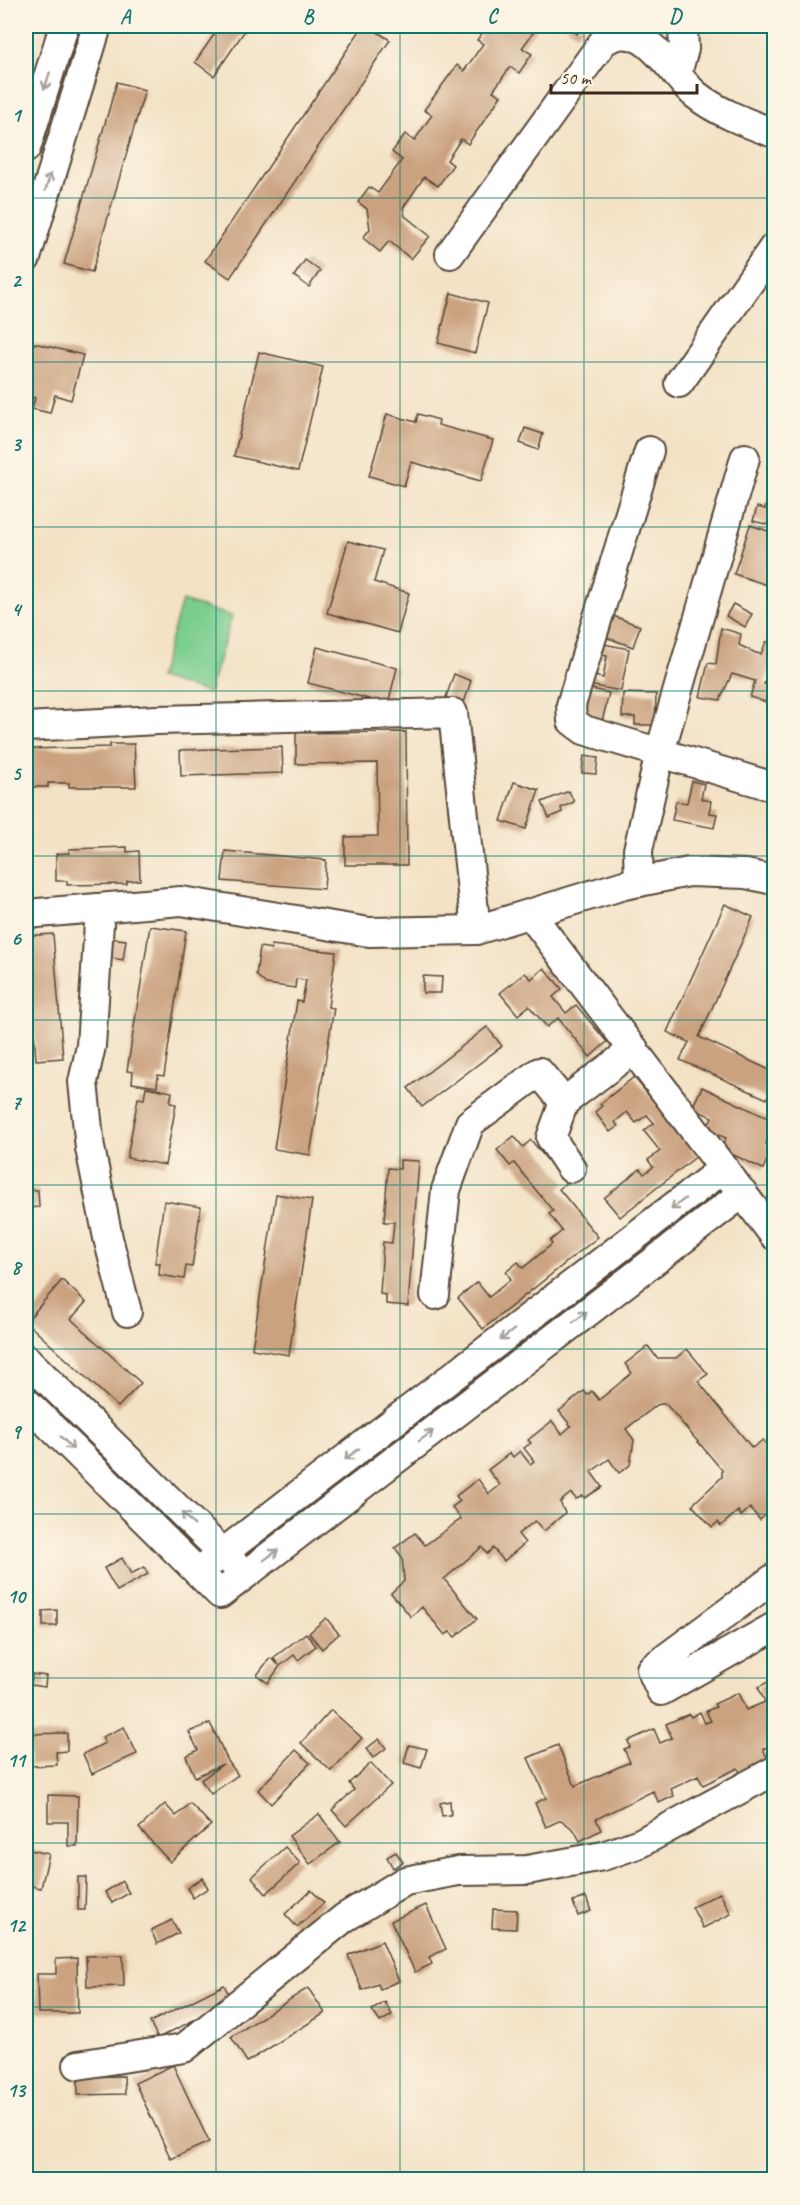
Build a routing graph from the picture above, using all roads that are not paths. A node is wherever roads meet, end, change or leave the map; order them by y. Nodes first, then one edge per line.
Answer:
1 (64, 26) edge
2 (97, 26) edge
3 (683, 26) edge
4 (677, 73) junction
5 (774, 133) edge
6 (26, 148) edge
7 (774, 247) edge
8 (450, 254) dead end
9 (26, 258) edge
10 (679, 383) dead end
11 (649, 451) dead end
12 (745, 458) dead end
13 (26, 727) edge
14 (660, 752) junction
15 (774, 788) edge
16 (774, 880) edge
17 (639, 882) junction
18 (100, 908) junction
19 (26, 914) edge
20 (531, 915) junction
21 (476, 930) junction
22 (634, 1049) junction
23 (564, 1102) junction
24 (571, 1168) dead end
25 (724, 1168) junction
26 (743, 1193) junction
27 (774, 1235) edge
28 (435, 1295) dead end
29 (127, 1312) dead end
30 (26, 1359) edge
31 (26, 1402) edge
32 (223, 1553) junction
33 (198, 1572) junction
34 (245, 1575) junction
35 (774, 1578) edge
36 (774, 1627) edge
37 (774, 1771) edge
38 (78, 2065) dead end

1 -> 6 street
9 -> 2 street
3 - 4 street
4 - 5 street
4 - 8 street
7 - 10 street
11 - 14 street
12 - 14 street
13 - 21 street
14 - 15 street
14 - 17 street
16 - 17 street
17 - 20 street
18 - 19 street
18 - 21 street
18 - 29 street
20 - 21 street
20 - 22 street
22 - 23 street
22 - 25 street
23 - 24 street
23 - 28 street
25 - 26 street
25 -> 32 street
26 - 27 street
34 -> 26 street
32 -> 30 street
31 -> 33 street
32 - 33 street
32 - 34 street
33 - 34 street
35 - 36 street
37 - 38 street

